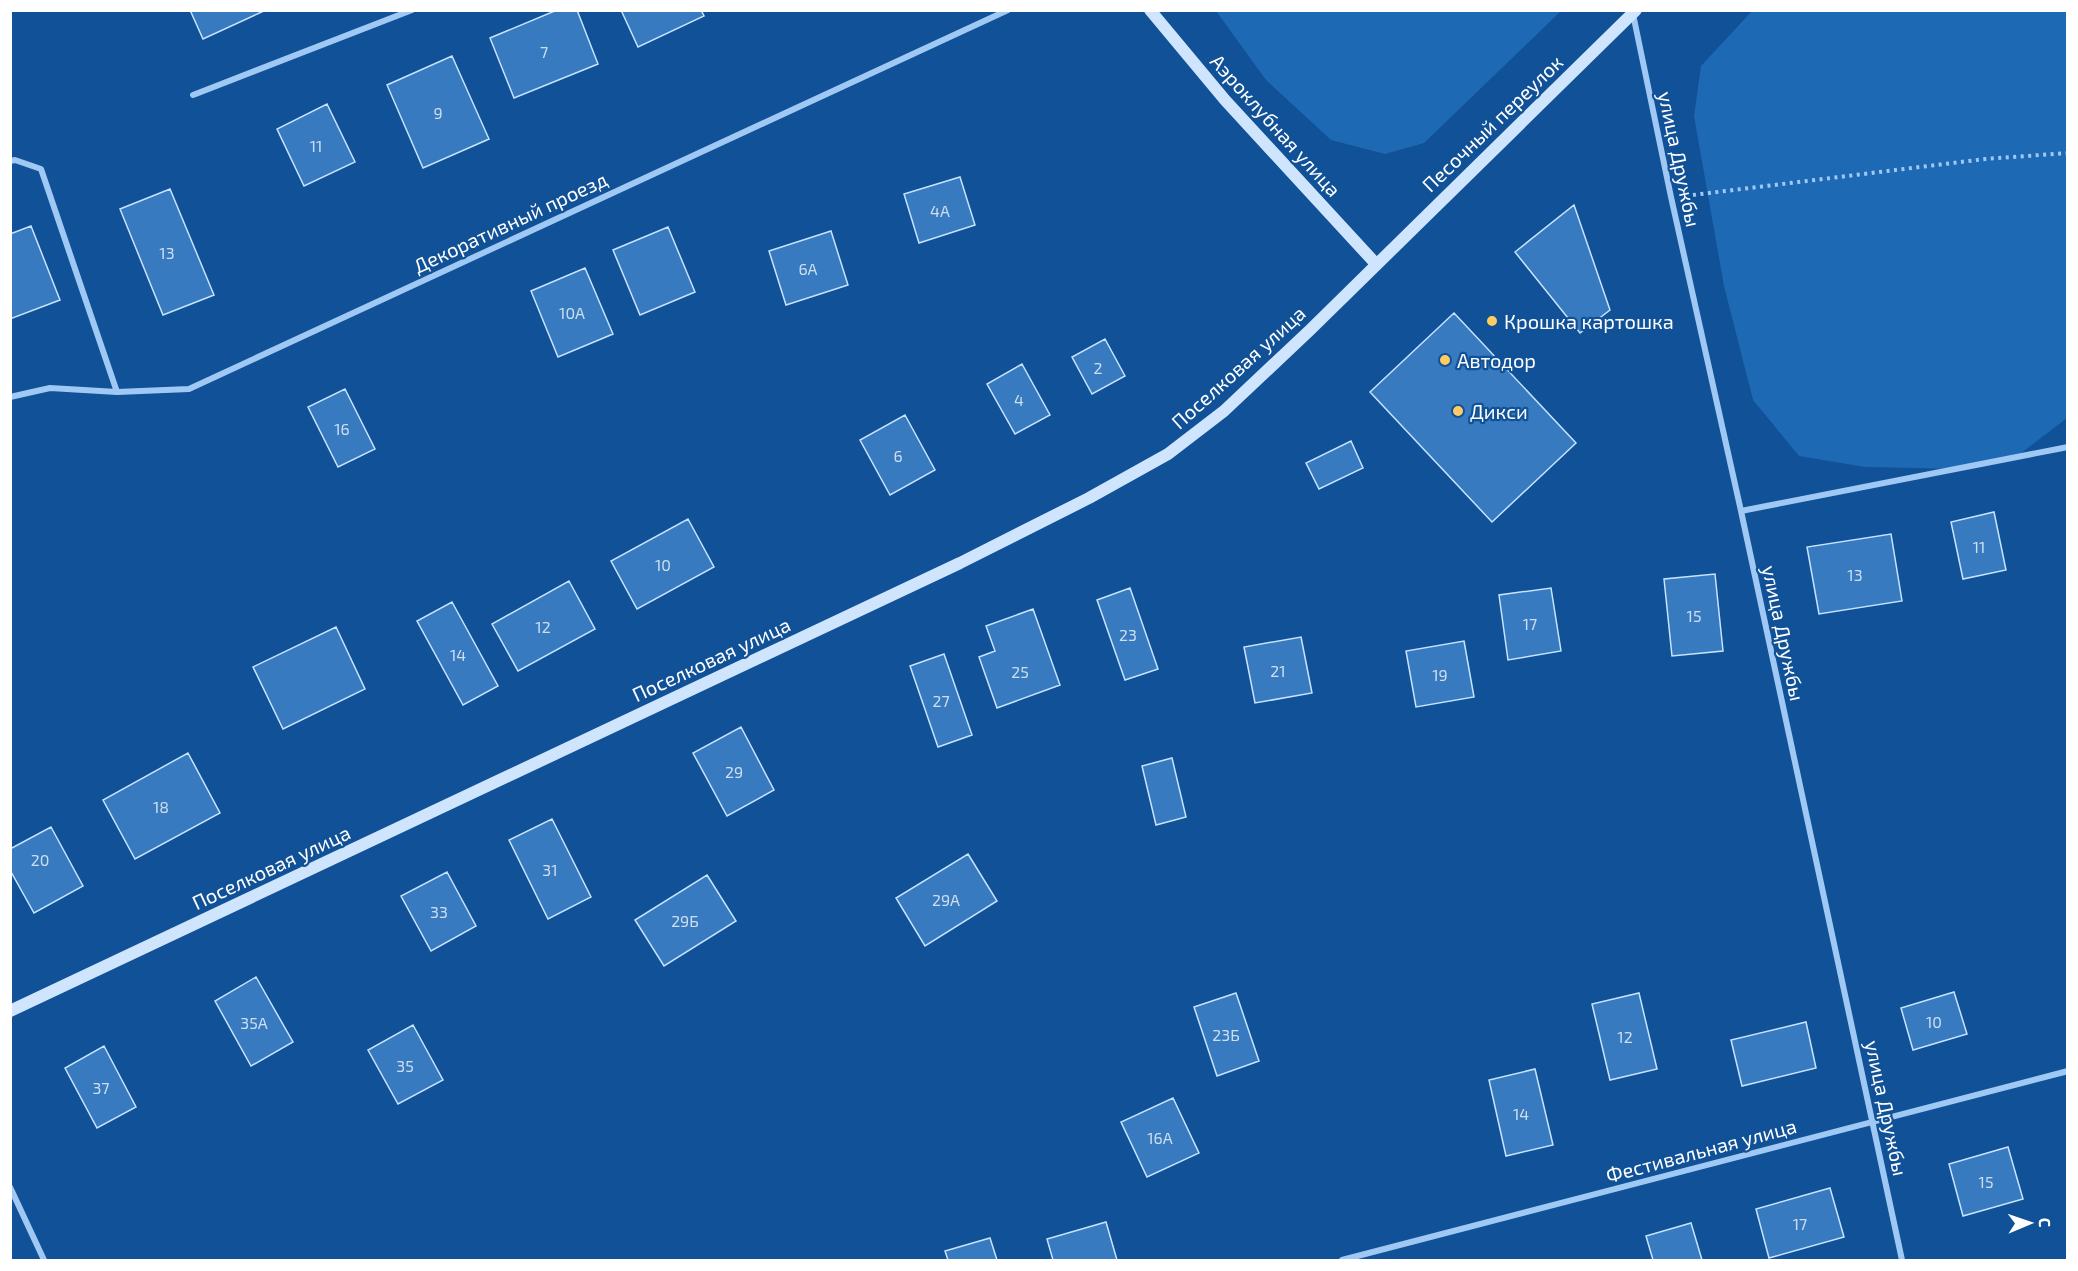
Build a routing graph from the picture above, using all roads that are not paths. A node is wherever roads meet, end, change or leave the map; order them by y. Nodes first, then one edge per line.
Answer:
1 (412, 10) edge
2 (1008, 10) edge
3 (1150, 10) edge
4 (1634, 12) edge
5 (193, 95) dead end
6 (10, 161) edge
7 (1376, 264) junction
8 (117, 392) junction
9 (10, 397) edge
10 (2067, 447) edge
11 (1741, 511) junction
12 (10, 1011) edge
13 (2067, 1071) edge
14 (1873, 1122) junction
15 (10, 1187) edge
16 (44, 1260) edge
17 (1342, 1260) edge
18 (1902, 1260) edge

1 - 5 street
2 - 8 street, Декоративный проезд
3 - 7 main road, Аэроклубная улица
4 - 7 main road, Песочный переулок
4 - 11 street, улица Дружбы
6 - 8 street
7 - 12 main road, Поселковая улица
8 - 9 street, Декоративный проезд
10 - 11 street
11 - 14 street, улица Дружбы
13 - 14 street, Фестивальная улица
14 - 17 street, Фестивальная улица
14 - 18 street, улица Дружбы
15 - 16 street

